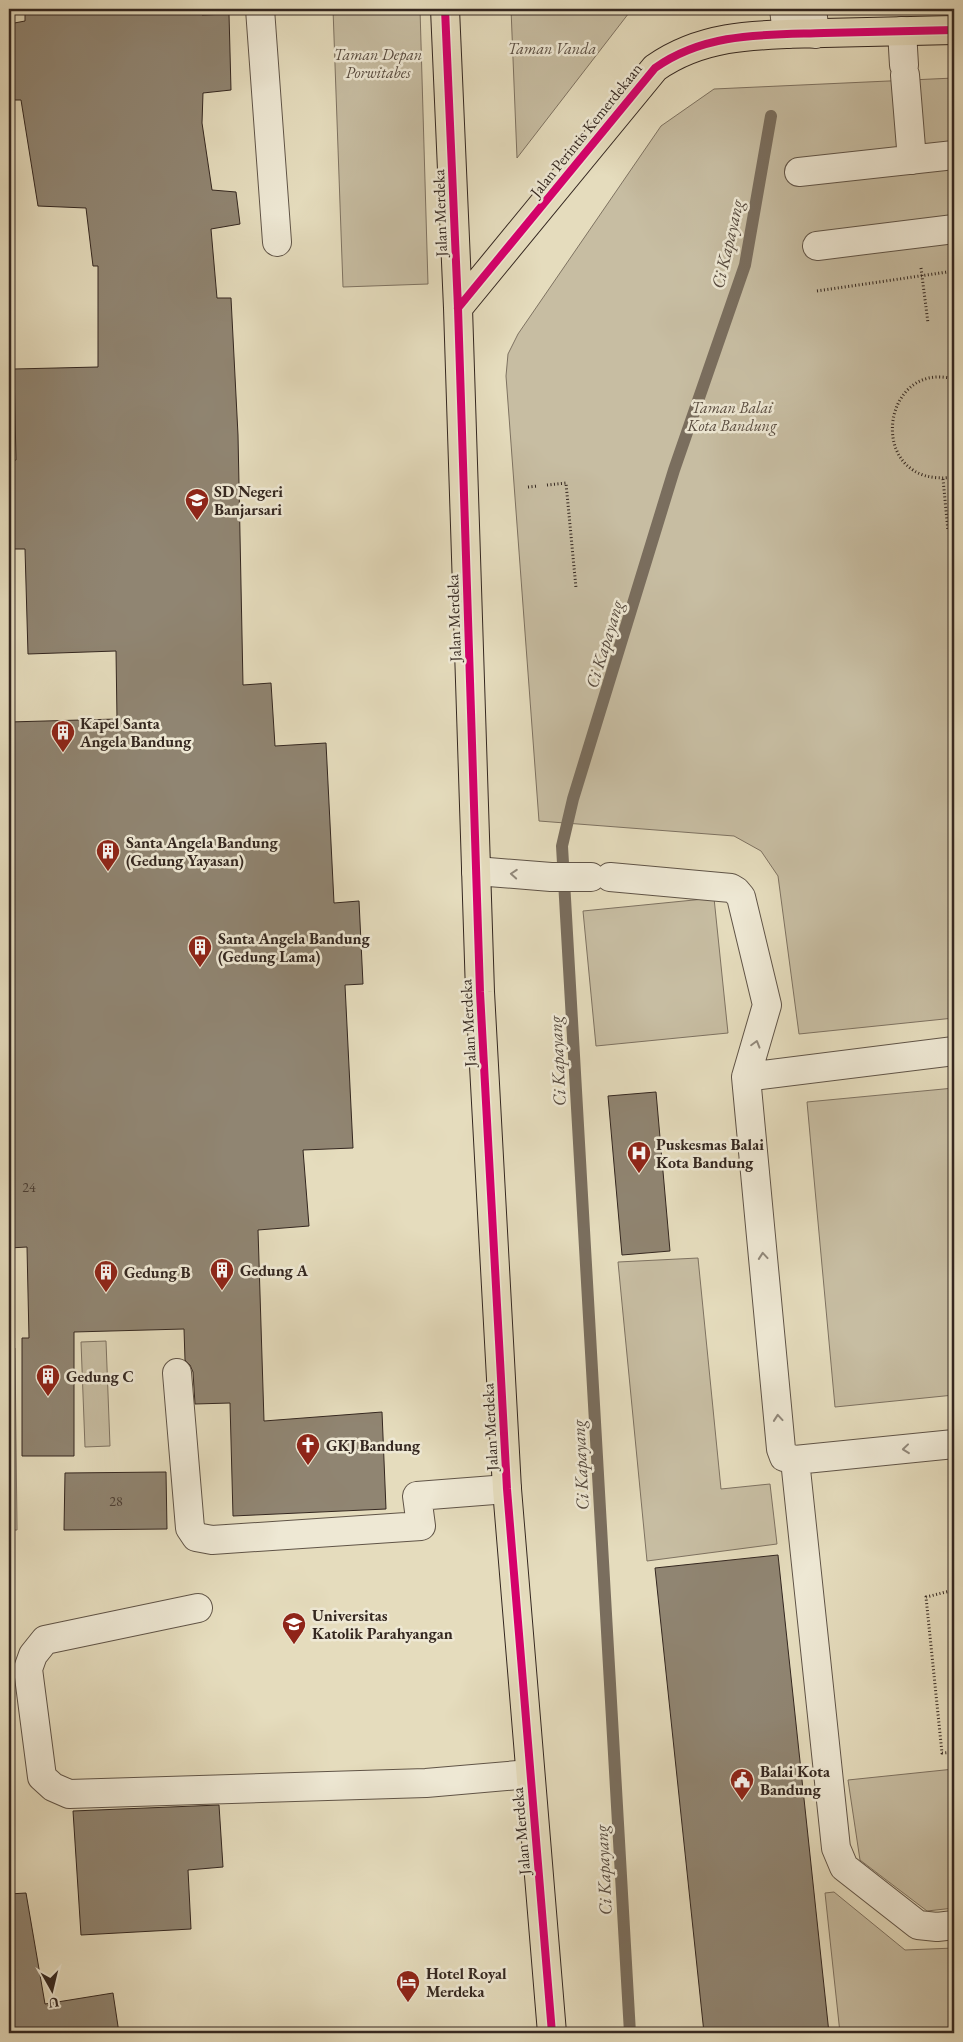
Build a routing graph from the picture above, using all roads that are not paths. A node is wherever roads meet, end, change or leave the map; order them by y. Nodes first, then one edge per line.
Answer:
1 (260, 9) edge
2 (445, 9) edge
3 (785, 21) edge
4 (813, 21) edge
5 (954, 30) edge
6 (902, 31) junction
7 (954, 155) edge
8 (912, 160) junction
9 (800, 172) dead end
10 (954, 229) edge
11 (277, 242) dead end
12 (817, 246) dead end
13 (458, 308) junction
14 (476, 871) junction
15 (954, 1051) edge
16 (746, 1077) junction
17 (177, 1373) dead end
18 (954, 1444) edge
19 (795, 1460) junction
20 (507, 1489) junction
21 (198, 1608) dead end
22 (530, 1774) junction
23 (954, 1925) edge
24 (552, 2033) edge

1 - 11 lane
2 - 13 main road, Jalan Merdeka
3 - 4 main road, Jalan Perintis Kemerdekaan
3 - 13 main road, Jalan Perintis Kemerdekaan
4 - 6 main road, Jalan Perintis Kemerdekaan
5 - 6 main road, Jalan Perintis Kemerdekaan
6 - 8 lane
7 - 8 lane
8 - 9 lane
10 - 12 lane
13 - 14 main road, Jalan Merdeka
16 -> 14 lane
14 - 20 main road, Jalan Merdeka
15 - 16 lane
19 -> 16 lane
17 - 20 lane
18 -> 19 lane
19 - 23 lane
20 - 22 main road, Jalan Merdeka
21 - 22 lane
22 - 24 main road, Jalan Merdeka

